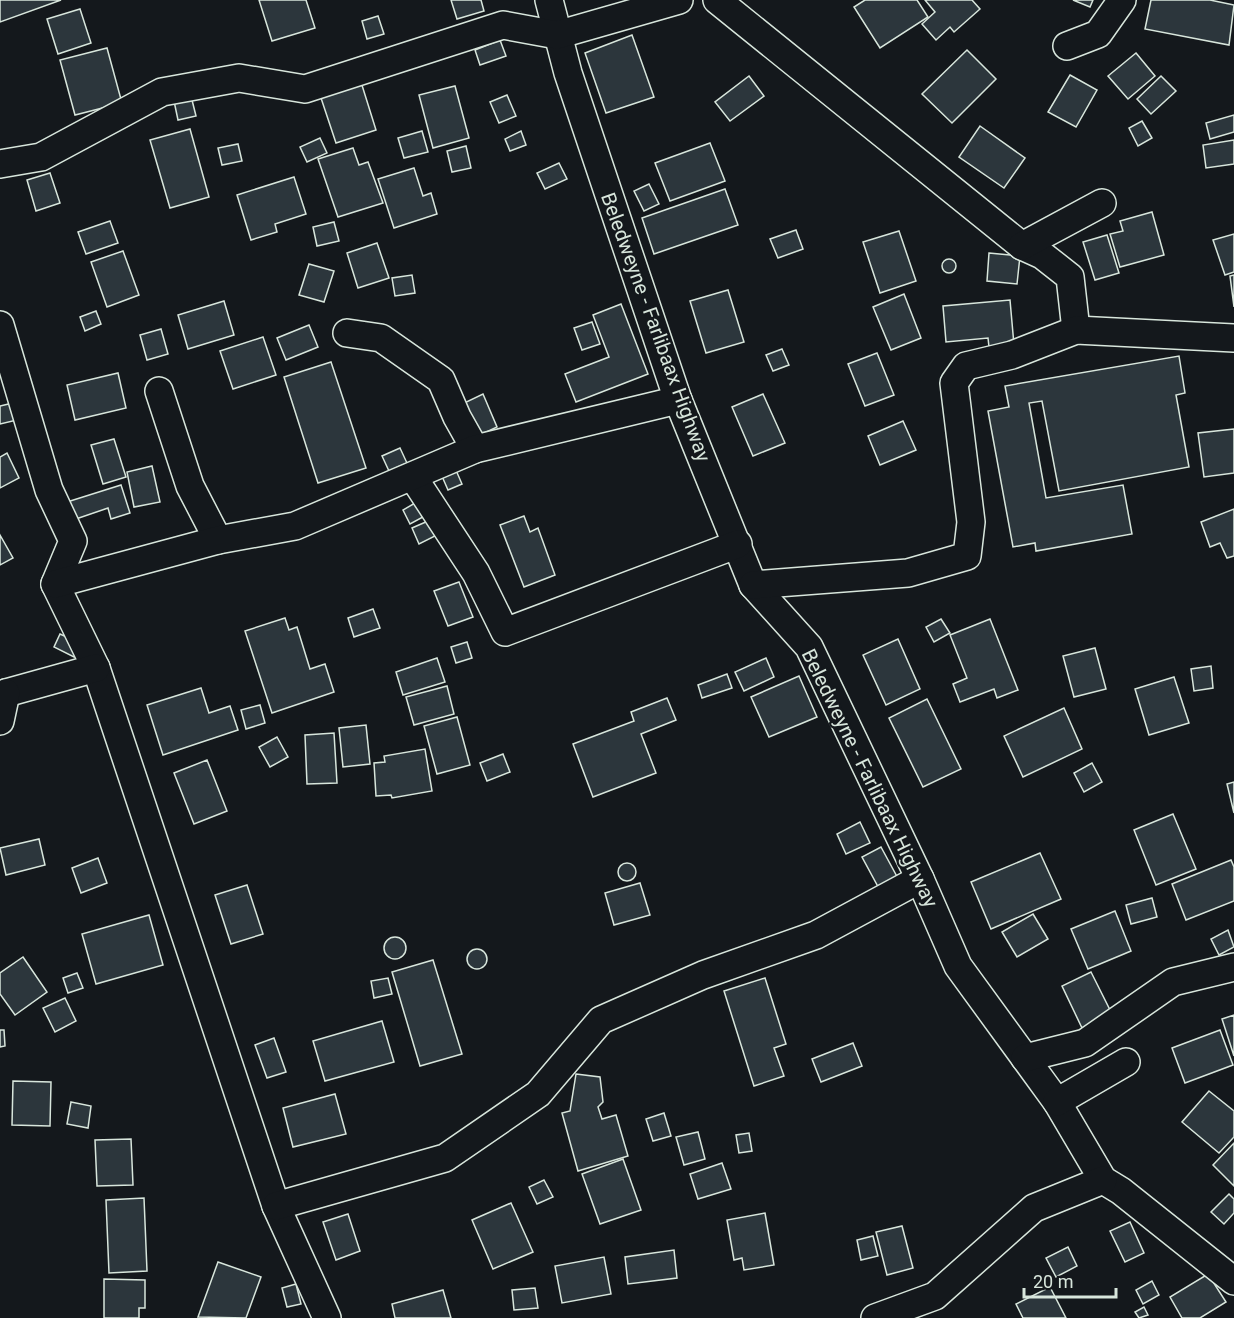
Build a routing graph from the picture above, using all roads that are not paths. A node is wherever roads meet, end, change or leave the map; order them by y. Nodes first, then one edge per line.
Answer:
1 (549, 0) edge
2 (679, 0) edge
3 (717, 0) edge
4 (1122, 0) edge
5 (557, 35) junction
6 (1067, 46) dead end
7 (0, 164) edge
8 (1102, 203) dead end
9 (1022, 246) junction
10 (0, 325) edge
11 (1076, 330) junction
12 (347, 333) dead end
13 (1234, 338) edge
14 (159, 391) dead end
15 (678, 400) junction
16 (475, 449) junction
17 (413, 477) junction
18 (218, 540) junction
19 (738, 544) junction
20 (55, 584) junction
21 (753, 585) junction
22 (96, 668) junction
23 (3, 690) edge
24 (0, 721) edge
25 (920, 879) junction
26 (1234, 967) edge
27 (1025, 1058) junction
28 (1126, 1062) dead end
29 (1057, 1102) junction
30 (1103, 1180) junction
31 (276, 1206) junction
32 (1234, 1281) edge
33 (327, 1318) edge
34 (875, 1318) edge

1 - 5 street, Beledweyne - Farlibaax Highway
2 - 5 street
3 - 9 street
4 - 6 street
5 - 7 street
5 - 15 street, Beledweyne - Farlibaax Highway
8 - 9 street
9 - 11 street
10 - 20 street
11 - 13 street
11 - 21 street
12 - 16 street
14 - 18 street
15 - 16 street
15 - 19 street, Beledweyne - Farlibaax Highway
16 - 17 street
17 - 18 street
17 - 19 street
18 - 20 street
19 - 21 street, Beledweyne - Farlibaax Highway
20 - 22 street
21 - 25 street, Beledweyne - Farlibaax Highway
22 - 23 street
22 - 31 street
23 - 24 street
25 - 27 street, Beledweyne - Farlibaax Highway
25 - 31 street
26 - 27 street
27 - 29 street, Beledweyne - Farlibaax Highway
28 - 29 street
29 - 30 street, Beledweyne - Farlibaax Highway
30 - 32 street, Beledweyne - Farlibaax Highway
30 - 34 street
31 - 33 street

